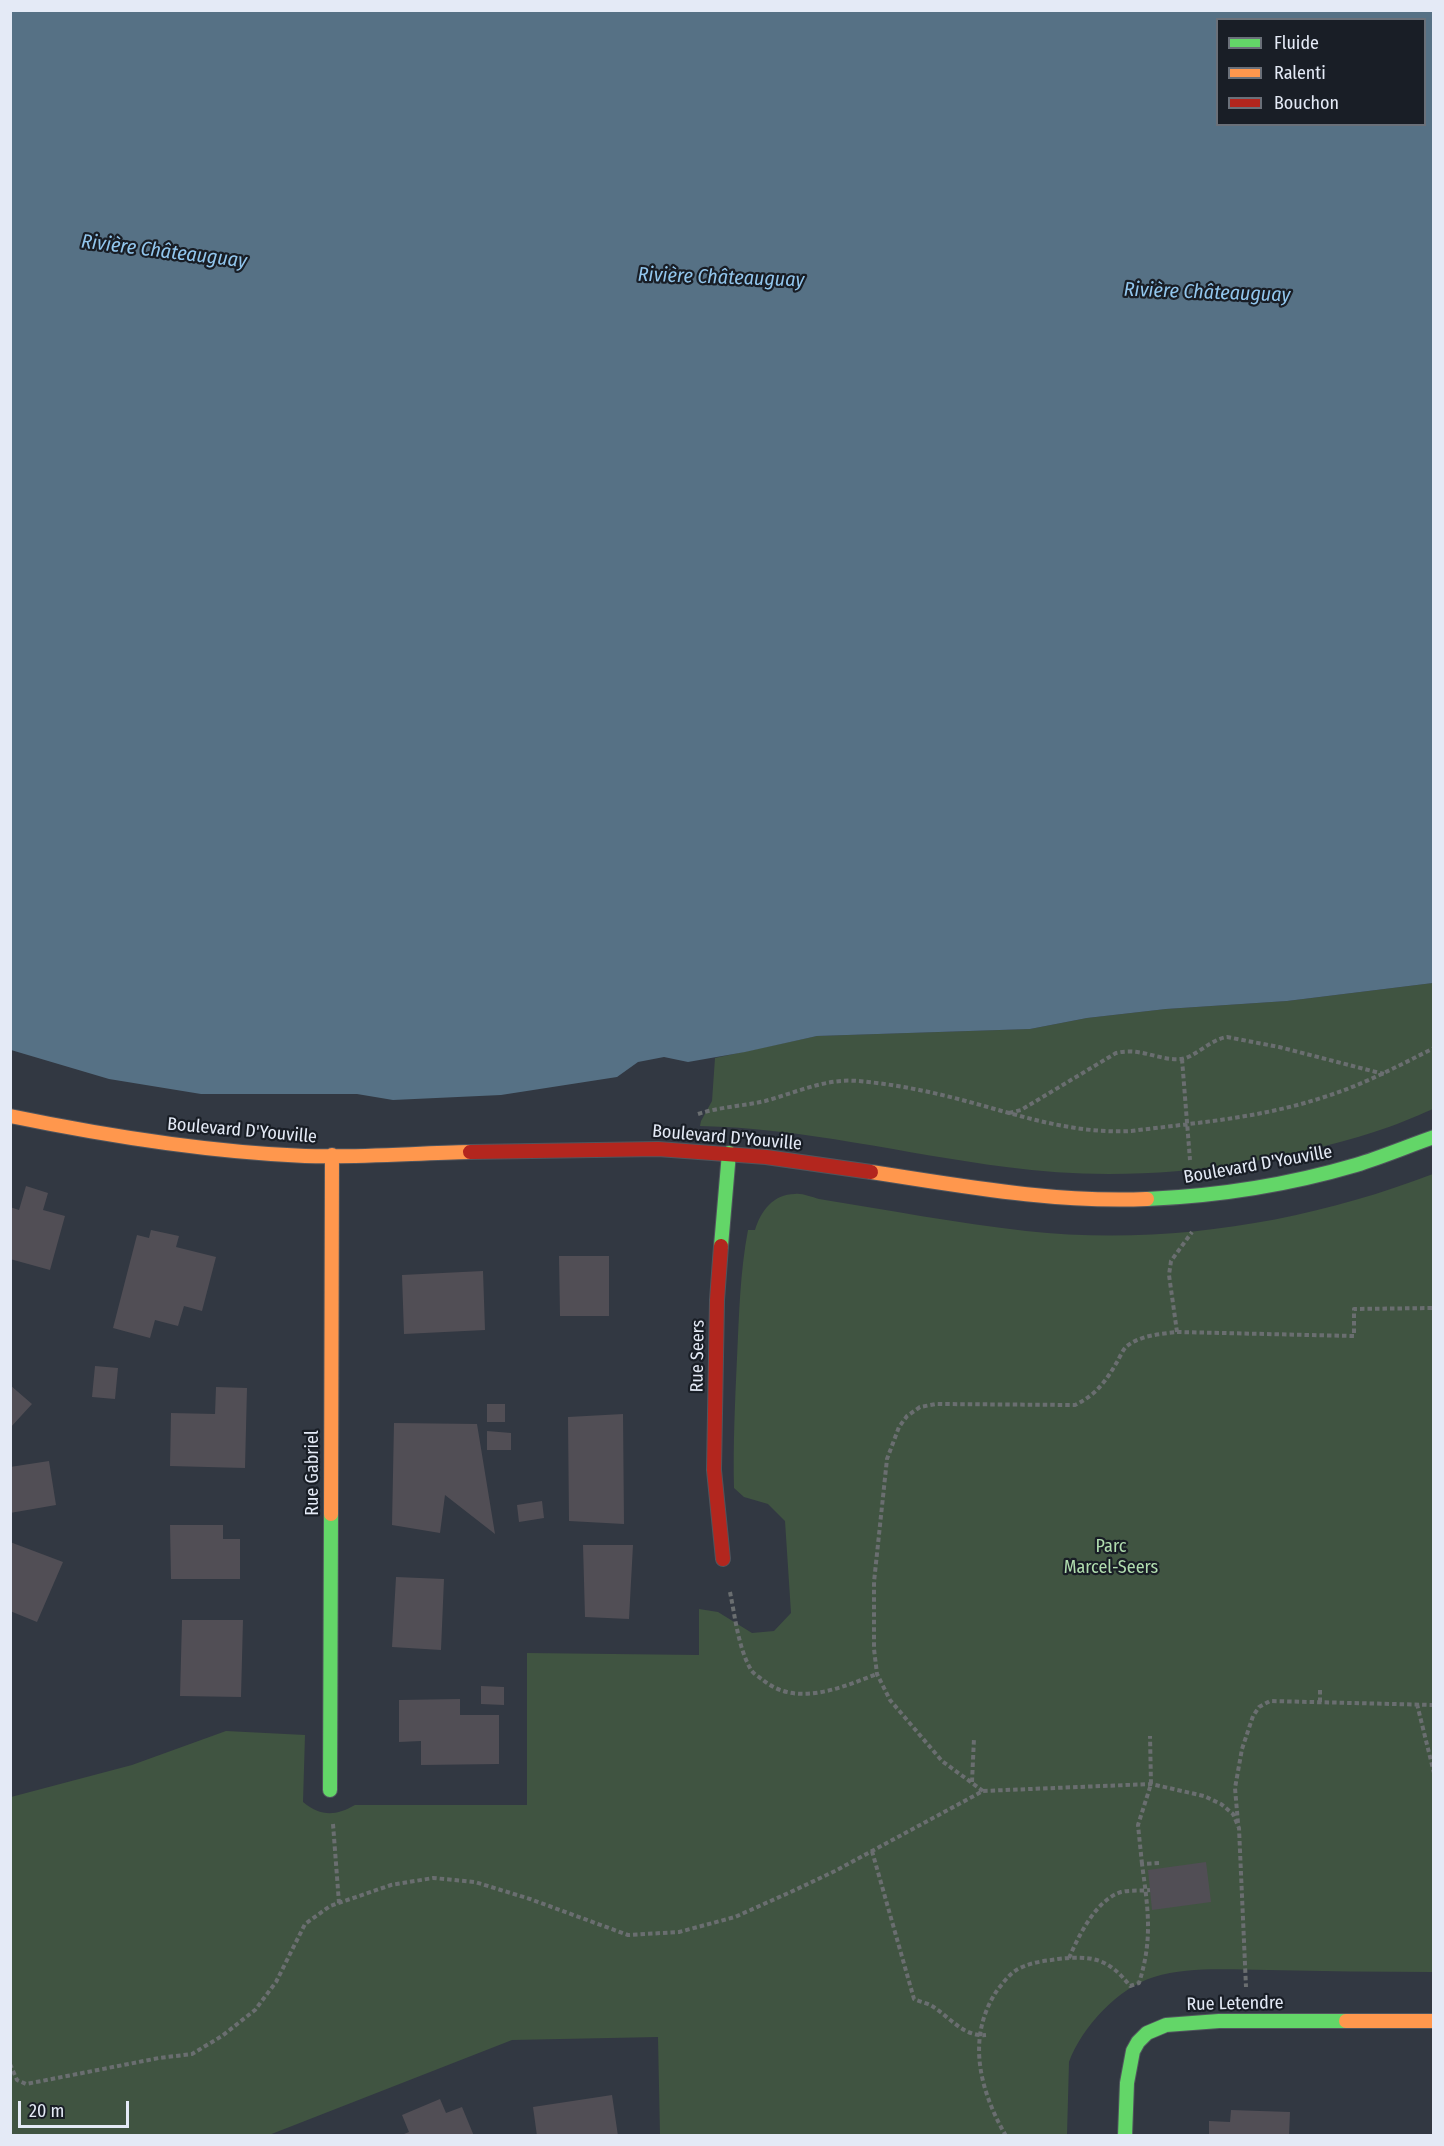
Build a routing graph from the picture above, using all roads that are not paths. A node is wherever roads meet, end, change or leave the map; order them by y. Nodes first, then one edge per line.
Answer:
1 (10, 1116) edge
2 (1434, 1137) edge
3 (729, 1153) junction
4 (332, 1155) junction
5 (723, 1559) road end
6 (330, 1790) road end
7 (1434, 2021) edge
8 (1125, 2136) edge

1 - 4 street, Boulevard D'Youville
2 - 3 street, Boulevard D'Youville
3 - 4 street, Boulevard D'Youville
3 - 5 street, Rue Seers
4 - 6 street, Rue Gabriel
7 - 8 street, Rue Letendre

